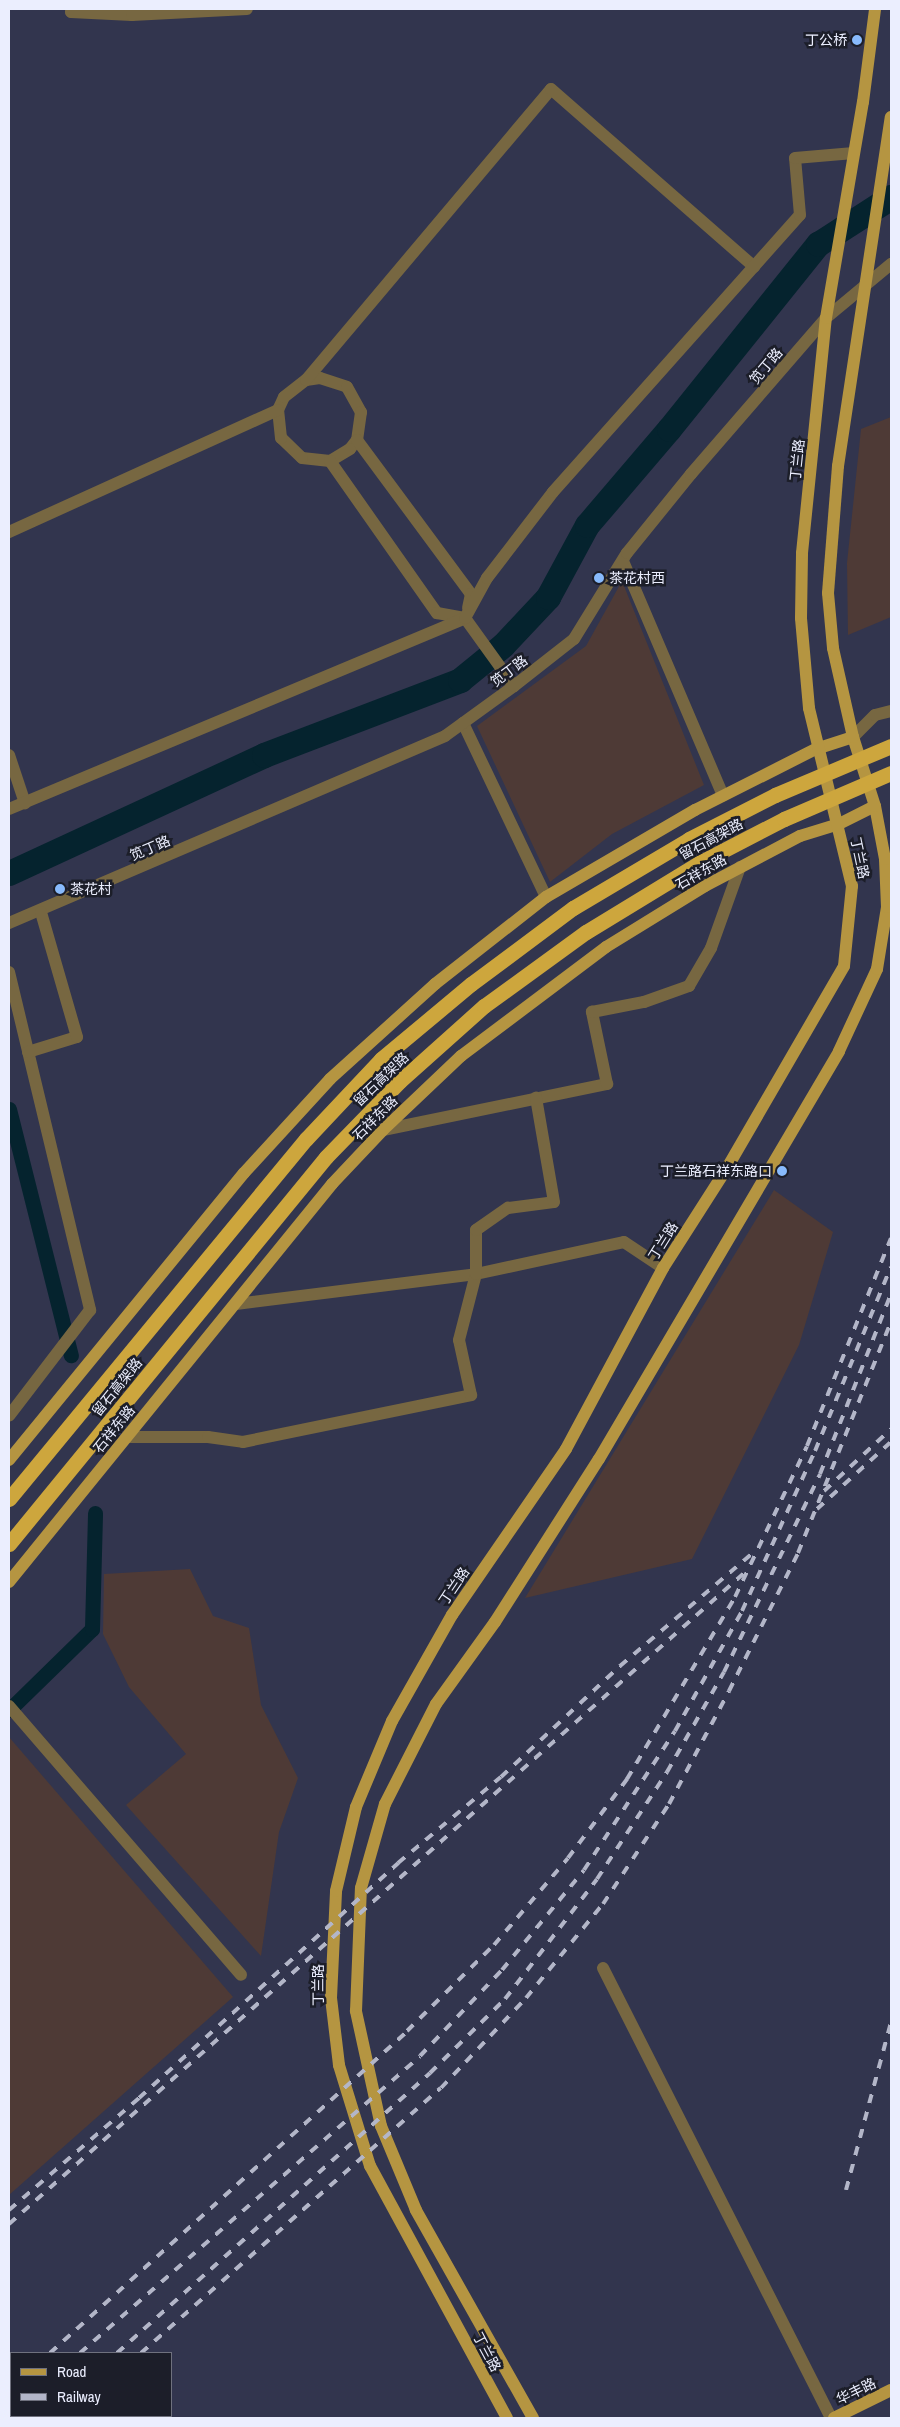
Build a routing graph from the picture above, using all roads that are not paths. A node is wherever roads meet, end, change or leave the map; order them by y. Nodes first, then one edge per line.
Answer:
1 (72, 9) edge
2 (247, 9) edge
3 (875, 9) edge
4 (891, 117) edge
5 (854, 153) junction
6 (891, 264) edge
7 (754, 267) junction
8 (865, 286) junction
9 (826, 318) junction
10 (306, 380) junction
11 (278, 410) junction
12 (357, 440) junction
13 (330, 461) junction
14 (9, 532) edge
15 (622, 561) junction
16 (466, 618) junction
17 (514, 686) junction
18 (891, 711) edge
19 (463, 723) junction
20 (854, 737) junction
21 (891, 746) edge
22 (816, 749) junction
23 (9, 755) edge
24 (891, 774) edge
25 (722, 796) junction
26 (25, 803) junction
27 (875, 806) junction
28 (9, 809) edge
29 (837, 825) junction
30 (740, 867) junction
31 (546, 897) junction
32 (41, 912) junction
33 (9, 923) edge
34 (9, 972) edge
35 (28, 1052) junction
36 (536, 1098) junction
37 (383, 1130) junction
38 (663, 1268) junction
39 (476, 1274) junction
40 (236, 1304) junction
41 (9, 1416) edge
42 (127, 1437) junction
43 (11, 1452) edge
44 (9, 1499) edge
45 (9, 1544) edge
46 (9, 1582) edge
47 (9, 1706) edge
48 (603, 1968) dead end
49 (241, 1975) dead end
50 (891, 2390) edge
51 (507, 2418) edge
52 (533, 2418) edge
53 (833, 2418) edge

1 - 2 street
3 - 5 main road, 丁兰路
4 - 8 main road, 丁兰路
5 - 7 street
5 - 9 main road, 丁兰路
6 - 8 street, 笕丁路
7 - 10 street
7 - 16 street
8 - 9 street, 笕丁路
8 - 20 main road, 丁兰路
9 - 15 street, 笕丁路
9 - 22 main road, 丁兰路
10 - 11 street
10 - 12 street
11 - 13 street
11 - 14 street
12 - 13 street
12 - 16 street
13 - 16 street
15 - 17 street, 笕丁路
15 - 25 street
16 - 17 street
16 - 26 street
17 - 19 street, 笕丁路
18 - 20 street
19 - 31 street
19 - 32 street, 笕丁路
20 - 22 main road
20 - 27 main road, 丁兰路
21 - 44 highway, 留石高架路, bridge
22 - 25 main road
22 - 29 main road, 丁兰路
23 - 26 street
24 - 45 highway, 留石高架路, bridge
25 - 31 main road
26 - 28 street
27 - 29 main road, 石祥东路
27 - 52 main road, 丁兰路
29 - 30 main road, 石祥东路
29 - 38 main road, 丁兰路
30 - 36 street
30 - 37 main road, 石祥东路
31 - 43 main road
32 - 33 street, 笕丁路
32 - 35 street
34 - 35 street
35 - 41 street
36 - 37 street
36 - 39 street
37 - 40 main road, 石祥东路
38 - 39 street
38 - 51 main road, 丁兰路
39 - 40 street
39 - 42 street
40 - 42 main road, 石祥东路
42 - 46 main road, 石祥东路
47 - 49 street
48 - 53 street
50 - 53 main road, 华丰路

